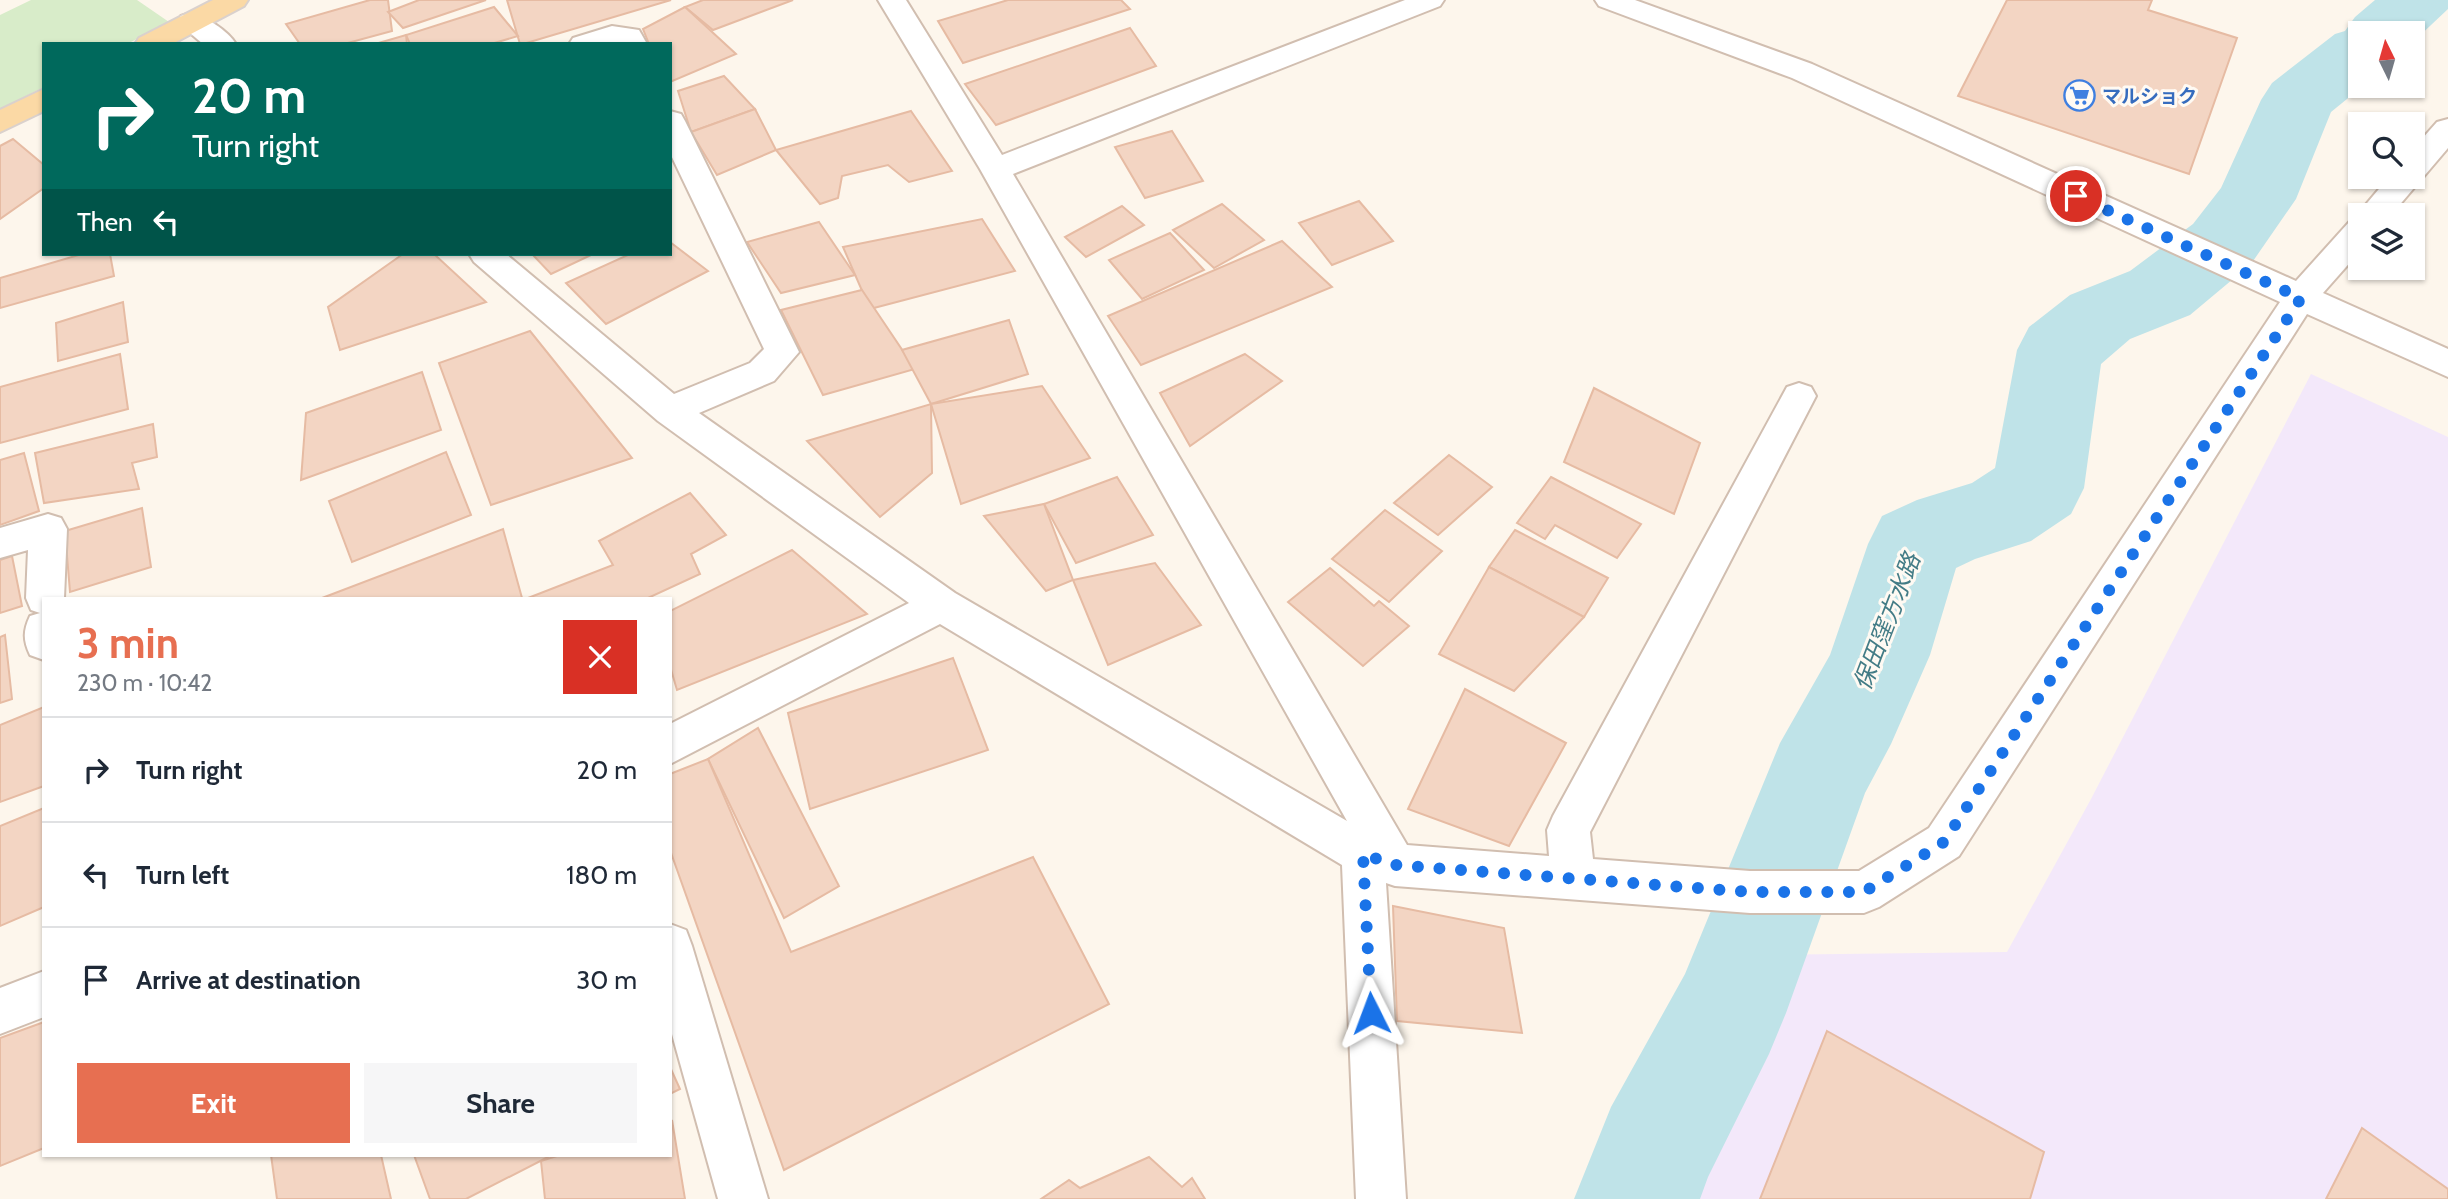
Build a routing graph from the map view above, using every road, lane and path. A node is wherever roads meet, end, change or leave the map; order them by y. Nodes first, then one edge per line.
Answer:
1 (234, 0) edge
2 (892, 0) edge
3 (1430, 0) edge
4 (1609, 0) edge
5 (191, 22) junction
6 (153, 42) edge
7 (219, 42) edge
8 (589, 42) edge
9 (632, 42) edge
10 (42, 100) edge
11 (0, 122) edge
12 (672, 129) edge
13 (2448, 129) edge
14 (678, 154) edge
15 (2425, 155) edge
16 (995, 169) junction
17 (2396, 189) edge
18 (2383, 203) edge
19 (2348, 239) edge
20 (487, 256) edge
21 (2284, 291) junction
22 (2448, 365) edge
23 (1799, 396) dead end
24 (670, 411) junction
25 (0, 543) edge
26 (45, 597) edge
27 (941, 605) junction
28 (672, 744) edge
29 (1379, 860) junction
30 (1573, 877) junction
31 (672, 953) edge
32 (42, 995) edge
33 (0, 1011) edge
34 (743, 1199) edge
35 (1381, 1199) edge

1 - 5 main road
2 - 16 street
3 - 16 street
4 - 21 street
5 - 6 main road
5 - 7 street
8 - 9 street
10 - 11 main road
12 - 14 street
13 - 15 street
14 - 24 street
16 - 29 street
17 - 18 street
19 - 21 street
20 - 24 street
21 - 22 street
21 - 30 street
23 - 30 street
24 - 27 street
25 - 26 street
27 - 28 street
27 - 29 street
29 - 30 street
29 - 35 street
31 - 34 street
32 - 33 street

